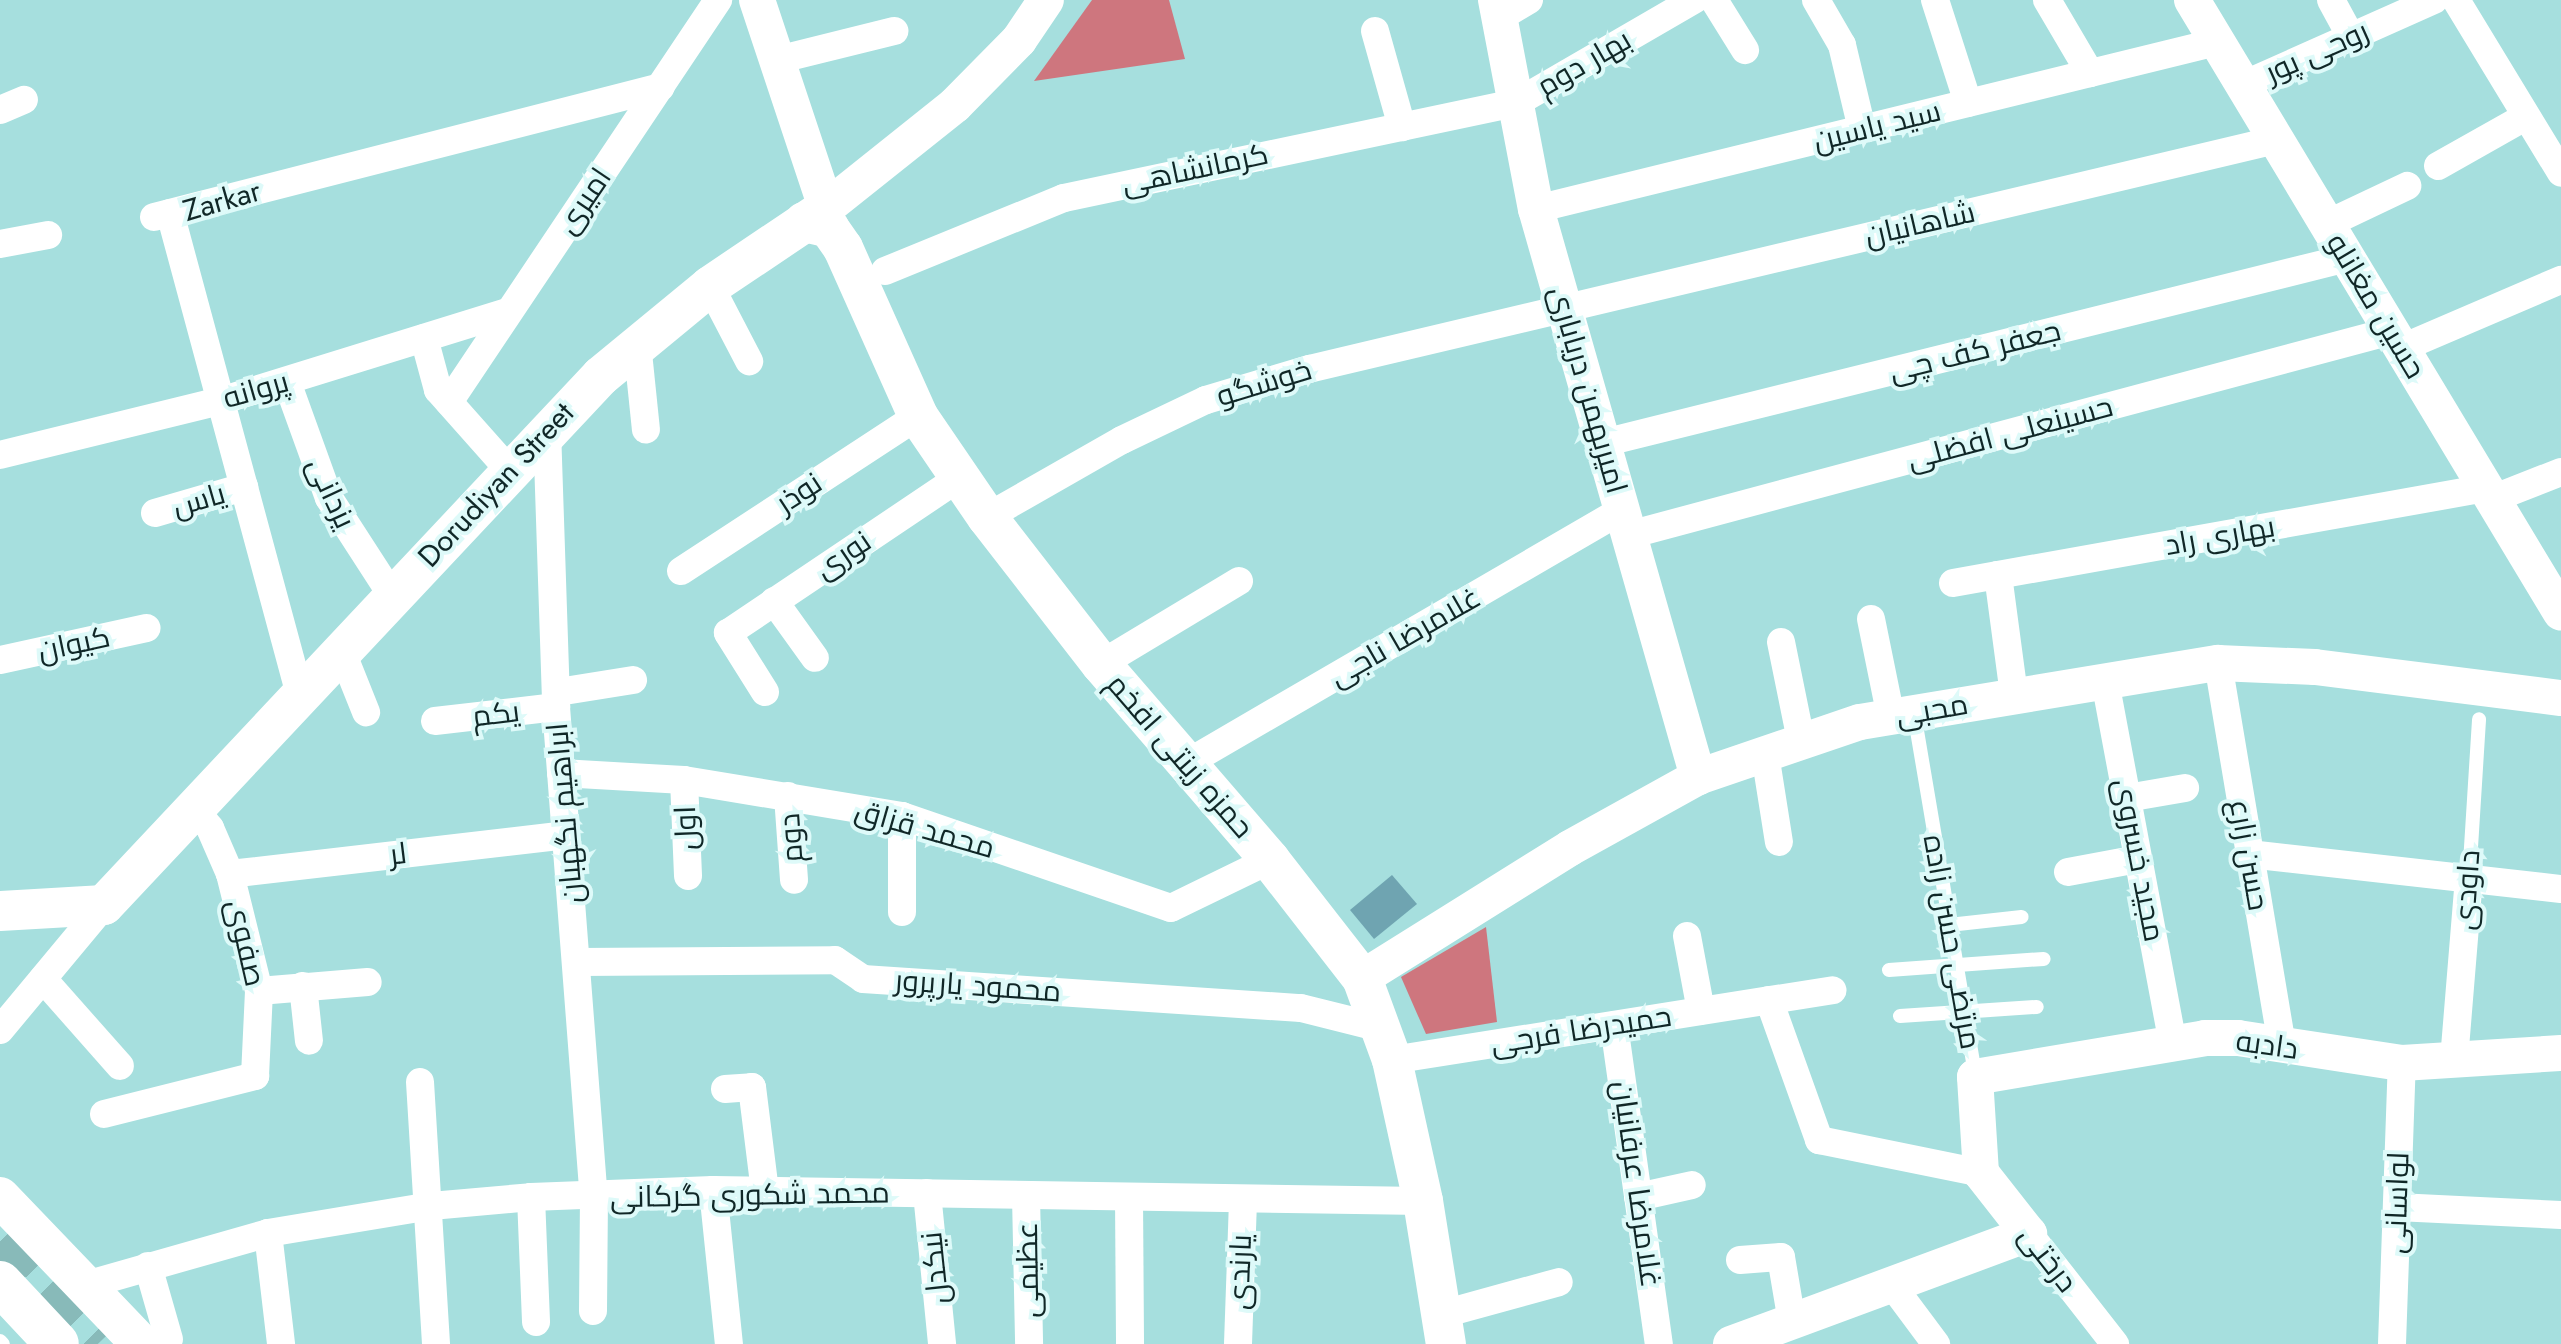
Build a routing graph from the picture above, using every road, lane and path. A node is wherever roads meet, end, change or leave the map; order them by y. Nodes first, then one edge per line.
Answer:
1 (718, 0) edge
2 (757, 0) edge
3 (1046, 0) edge
4 (1694, 0) edge
5 (1714, 0) edge
6 (1816, 0) edge
7 (1935, 0) edge
8 (2047, 0) edge
9 (2192, 0) edge
10 (2331, 0) edge
11 (2434, 0) edge
12 (2456, 0) edge
13 (1508, 6) edge
14 (894, 31) dead end
15 (1375, 31) dead end
16 (2351, 37) junction
17 (2217, 42) junction
18 (1745, 50) dead end
19 (777, 60) junction
20 (2090, 73) junction
21 (2243, 85) junction
22 (661, 87) junction
23 (1516, 103) junction
24 (1968, 103) junction
25 (2525, 117) junction
26 (1402, 127) junction
27 (1862, 129) junction
28 (2276, 140) junction
29 (2438, 166) dead end
30 (2561, 173) edge
31 (2407, 186) dead end
32 (1536, 209) junction
33 (815, 215) junction
34 (2327, 224) junction
35 (48, 235) dead end
36 (0, 244) edge
37 (2347, 258) junction
38 (885, 271) dead end
39 (2561, 280) edge
40 (710, 286) junction
41 (1565, 309) junction
42 (508, 312) junction
43 (424, 338) junction
44 (2396, 340) junction
45 (637, 343) junction
46 (749, 361) dead end
47 (287, 382) junction
48 (220, 401) junction
49 (449, 402) junction
50 (918, 416) junction
51 (547, 429) junction
52 (646, 430) dead end
53 (1603, 443) junction
54 (0, 455) edge
55 (509, 470) junction
56 (2561, 472) edge
57 (959, 478) junction
58 (244, 487) junction
59 (2489, 494) junction
60 (155, 513) dead end
61 (987, 517) junction
62 (1626, 523) junction
63 (681, 571) dead end
64 (1998, 575) junction
65 (1239, 581) dead end
66 (1953, 583) dead end
67 (393, 597) junction
68 (774, 601) junction
69 (2561, 613) edge
70 (1871, 619) dead end
71 (147, 628) dead end
72 (1781, 642) dead end
73 (342, 652) junction
74 (815, 658) dead end
75 (0, 660) edge
76 (2218, 663) junction
77 (1101, 664) junction
78 (633, 680) dead end
79 (2105, 681) junction
80 (765, 692) dead end
81 (300, 695) junction
82 (2014, 695) junction
83 (2561, 698) edge
84 (557, 700) junction
85 (366, 712) dead end
86 (1902, 714) junction
87 (2479, 719) dead end
88 (435, 721) dead end
89 (1801, 740) junction
90 (1765, 754) junction
91 (1187, 763) junction
92 (561, 773) junction
93 (1698, 777) junction
94 (684, 780) junction
95 (2185, 788) dead end
96 (788, 796) junction
97 (2127, 798) junction
98 (194, 808) junction
99 (902, 816) junction
100 (565, 835) junction
101 (1779, 842) dead end
102 (2249, 854) junction
103 (2138, 859) junction
104 (1270, 860) junction
105 (2068, 872) dead end
106 (230, 874) junction
107 (688, 876) dead end
108 (2469, 879) junction
109 (794, 880) dead end
110 (2561, 889) edge
111 (104, 905) junction
112 (0, 911) edge
113 (902, 912) dead end
114 (2022, 917) dead end
115 (1949, 925) junction
116 (1687, 936) dead end
117 (2044, 959) dead end
118 (578, 962) junction
119 (1956, 963) junction
120 (1889, 970) dead end
121 (1362, 978) junction
122 (43, 979) junction
123 (368, 982) dead end
124 (303, 986) junction
125 (1832, 990) dead end
126 (259, 991) junction
127 (1769, 1000) junction
128 (2037, 1007) dead end
129 (1701, 1011) junction
130 (1964, 1013) junction
131 (1900, 1016) dead end
132 (1614, 1025) junction
133 (0, 1030) edge
134 (2172, 1040) junction
135 (309, 1041) dead end
136 (1387, 1044) junction
137 (2282, 1046) junction
138 (2561, 1053) edge
139 (2454, 1060) junction
140 (2402, 1063) junction
141 (120, 1066) dead end
142 (1975, 1077) junction
143 (420, 1082) dead end
144 (725, 1089) dead end
145 (104, 1114) dead end
146 (1981, 1173) junction
147 (1692, 1185) dead end
148 (713, 1190) junction
149 (765, 1192) junction
150 (927, 1193) junction
151 (594, 1196) junction
152 (1026, 1196) junction
153 (0, 1197) edge
154 (531, 1197) junction
155 (1638, 1197) junction
156 (1129, 1198) junction
157 (1243, 1200) junction
158 (1423, 1201) junction
159 (431, 1206) junction
160 (2397, 1207) junction
161 (2561, 1215) edge
162 (268, 1233) junction
163 (0, 1234) edge
164 (2029, 1234) junction
165 (1740, 1260) dead end
166 (148, 1266) junction
167 (1559, 1282) dead end
168 (0, 1283) edge
169 (86, 1285) junction
170 (1892, 1285) junction
171 (593, 1311) dead end
172 (536, 1322) dead end
173 (1792, 1322) junction
174 (1444, 1329) edge
175 (155, 1342) edge
176 (57, 1344) edge
177 (105, 1344) edge
178 (281, 1344) edge
179 (436, 1344) edge
180 (729, 1344) edge
181 (942, 1344) edge
182 (1029, 1344) edge
183 (1130, 1344) edge
184 (1238, 1344) edge
185 (1659, 1344) edge
186 (1731, 1344) edge
187 (1936, 1344) edge
188 (2115, 1344) edge
189 (2392, 1344) edge

1 - 22 street, امیری
2 - 19 street
3 - 33 street, Dorudiyan Street
4 - 23 street, بهار دوم
5 - 18 street
6 - 27 street
7 - 24 street
8 - 20 street
9 - 17 street, حسین مغانلو
10 - 16 street
11 - 16 street, روحی پور
12 - 25 street
13 - 23 street, امیربهمن دریاباری
14 - 19 street
15 - 26 street
16 - 21 street, روحی پور
17 - 20 street, سید یاسین
17 - 21 street, حسین مغانلو
19 - 33 street
20 - 24 street, سید یاسین
21 - 28 street, حسین مغانلو
22 - 42 street, امیری
22 - 48 street, Zarkar
23 - 26 street, کرمانشاهی
23 - 32 street, امیربهمن دریاباری
24 - 27 street, سید یاسین
25 - 29 street
25 - 30 street
26 - 38 street, کرمانشاهی
27 - 32 street, سید یاسین
28 - 34 street, حسین مغانلو
28 - 41 street, شاهانیان
31 - 34 street
32 - 41 street, امیربهمن دریاباری
33 - 40 main road, Dorudiyan Street
33 - 50 main road, حمزه زینتی افخم
34 - 37 street, حسین مغانلو
35 - 36 street
37 - 44 street, حسین مغانلو
37 - 53 street, جعفر کف چی
39 - 44 street, حسینعلی افضلی
40 - 45 main road, Dorudiyan Street
40 - 46 street
41 - 53 street, امیربهمن دریاباری
41 - 61 street, خوشگو
42 - 43 street, پروانه
42 - 49 street, امیری
43 - 47 street, پروانه
43 - 49 street
44 - 59 street, حسین مغانلو
44 - 62 street, حسینعلی افضلی
45 - 51 main road, Dorudiyan Street
45 - 52 street
47 - 48 street, پروانه
47 - 67 street, یزدانی
48 - 54 street, پروانه
48 - 58 street, Zarkar
49 - 55 street
50 - 57 main road, حمزه زینتی افخم
50 - 63 street, نوذر
51 - 55 main road, Dorudiyan Street
51 - 84 street, ابراهیم نگهبان
53 - 62 street, امیربهمن دریاباری
55 - 67 main road, Dorudiyan Street
56 - 59 street, بهاری راد
57 - 61 main road, حمزه زینتی افخم
57 - 68 street, نوری
58 - 60 street, یاس
58 - 81 street, Zarkar
59 - 64 street, بهاری راد
59 - 69 street, حسین مغانلو
61 - 77 main road, حمزه زینتی افخم
62 - 91 street, غلامرضا ناجی
62 - 93 street, امیربهمن دریاباری
64 - 66 street, بهاری راد
64 - 82 street
65 - 77 street
67 - 73 main road, Dorudiyan Street
68 - 74 street
68 - 80 street, نوری
70 - 86 street
71 - 75 street, کیوان
72 - 89 street
73 - 81 main road, Dorudiyan Street
73 - 85 street
76 - 79 street, محبی
76 - 83 street, محبی
76 - 102 street, حسن زارع
77 - 91 main road, حمزه زینتی افخم
78 - 84 street, یکم
79 - 82 street, محبی
79 - 97 street, مجید خسروی
81 - 98 main road, Dorudiyan Street
82 - 86 street, محبی
84 - 88 street, یکم
84 - 92 street, ابراهیم نگهبان
86 - 89 street, محبی
86 - 115 lane, مرتضی حسن زاده
87 - 108 lane, داودی
89 - 90 street, محبی
90 - 93 street, محبی
90 - 101 street
91 - 104 main road, حمزه زینتی افخم
92 - 94 street, محمد قزاق
92 - 100 street, ابراهیم نگهبان
93 - 121 street, محبی
94 - 96 street, محمد قزاق
94 - 107 street, اول
95 - 97 street
96 - 99 street, محمد قزاق
96 - 109 street, دوم
97 - 103 street, مجید خسروی
98 - 106 street, صفوی
98 - 111 main road, Dorudiyan Street
99 - 104 street, محمد قزاق
99 - 113 street
100 - 106 street, لر
100 - 118 street, ابراهیم نگهبان
102 - 108 street
102 - 137 street, حسن زارع
103 - 105 street
103 - 134 street, مجید خسروی
104 - 121 main road, حمزه زینتی افخم
106 - 126 street, صفوی
108 - 110 street
108 - 139 street, داودی
111 - 112 main road
111 - 122 street, Dorudiyan Street
114 - 115 lane
115 - 119 lane, مرتضی حسن زاده
116 - 129 street
117 - 119 lane
118 - 136 street, محمود یارپرور
118 - 151 street, ابراهیم نگهبان
119 - 120 lane
119 - 130 lane, مرتضی حسن زاده
121 - 136 main road, حمزه زینتی افخم
122 - 133 street, Dorudiyan Street
122 - 141 street
123 - 124 street
124 - 126 street
124 - 135 street
125 - 127 street, حمیدرضا فرجی
126 - 145 street, صفوی
127 - 129 street, حمیدرضا فرجی
127 - 146 street
128 - 130 lane
129 - 132 street, حمیدرضا فرجی
130 - 131 lane
130 - 142 lane, مرتضی حسن زاده
132 - 136 street, حمیدرضا فرجی
132 - 155 street, غلامرضا عرفانیان
134 - 137 street, دادبه
134 - 142 street, دادبه
136 - 158 main road, حمزه زینتی افخم
137 - 140 street, دادبه
138 - 139 street, دادبه
139 - 140 street, دادبه
140 - 160 street, لواسانی
142 - 146 street, مرتضی حسن زاده
143 - 159 street
144 - 149 street
146 - 164 street, درختی
147 - 155 street
148 - 149 street, محمد شکوری گرکانی
148 - 151 street, محمد شکوری گرکانی
148 - 180 street
149 - 150 street, محمد شکوری گرکانی
150 - 152 street, محمد شکوری گرکانی
150 - 181 street, نیکدل
151 - 154 street, محمد شکوری گرکانی
151 - 171 street, ابراهیم نگهبان
152 - 156 street, محمد شکوری گرکانی
152 - 182 street, عظیمی
153 - 169 main road
154 - 159 street, محمد شکوری گرکانی
154 - 172 street
155 - 185 street, غلامرضا عرفانیان
156 - 157 street, محمد شکوری گرکانی
156 - 183 street
157 - 158 street, محمد شکوری گرکانی
157 - 184 street, یارندی
158 - 174 main road, حمزه زینتی افخم
159 - 162 street, محمد شکوری گرکانی
159 - 179 street
160 - 161 street
160 - 189 street, لواسانی
162 - 166 street, محمد شکوری گرکانی
162 - 178 street
163 - 177 main road
164 - 170 street
164 - 188 street, درختی
165 - 173 street
166 - 169 street, محمد شکوری گرکانی
166 - 175 street
167 - 174 street
168 - 176 highway
169 - 175 main road
170 - 173 street
170 - 187 street
173 - 186 street

